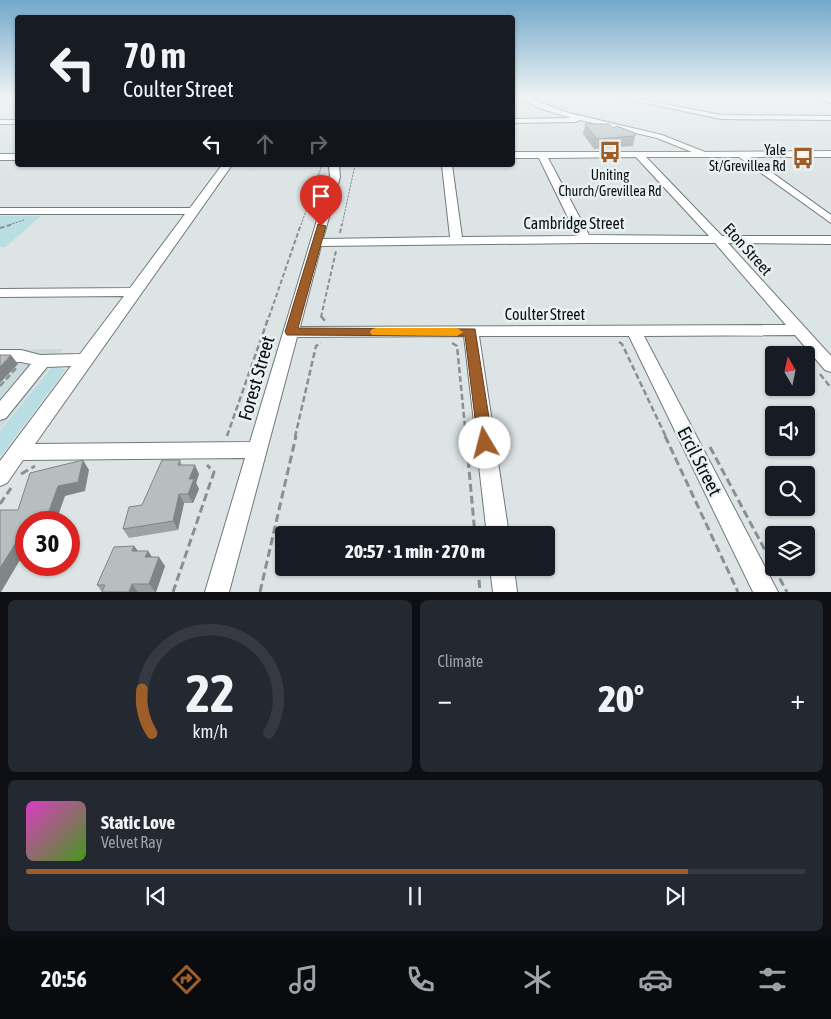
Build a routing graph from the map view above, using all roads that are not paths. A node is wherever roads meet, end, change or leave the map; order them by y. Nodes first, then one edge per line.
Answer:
1 (613, 126) edge
2 (691, 144) dead end
3 (831, 154) edge
4 (515, 155) edge
5 (542, 155) junction
6 (639, 155) junction
7 (700, 155) junction
8 (740, 155) junction
9 (0, 157) edge
10 (15, 157) edge
11 (226, 167) edge
12 (447, 167) edge
13 (338, 169) edge
14 (0, 211) edge
15 (193, 211) junction
16 (831, 220) edge
17 (585, 239) junction
18 (456, 240) junction
19 (718, 240) junction
20 (831, 240) edge
21 (316, 243) junction
22 (134, 292) junction
23 (0, 293) edge
24 (799, 330) junction
25 (291, 332) junction
26 (471, 332) junction
27 (626, 336) junction
28 (0, 356) edge
29 (85, 360) junction
30 (43, 361) junction
31 (831, 366) edge
32 (0, 413) edge
33 (257, 450) junction
34 (18, 452) junction
35 (0, 477) edge
36 (497, 526) edge
37 (503, 576) edge
38 (217, 592) edge
39 (505, 592) edge
40 (766, 592) edge

1 - 7 street
2 - 8 street
3 - 8 street
4 - 5 street
5 - 6 street
5 - 17 street
6 - 7 street
6 - 19 street, Eton Street
7 - 8 street
8 - 16 street
9 - 10 street
11 - 15 street
12 - 18 street
13 - 21 street, Forest Street
14 - 15 street
15 - 22 street
17 - 18 street, Cambridge Street
17 - 19 street, Cambridge Street
18 - 21 street, Cambridge Street
19 - 20 street, Cambridge Street
19 - 24 street, Eton Street
21 - 25 street, Forest Street
22 - 23 street
22 - 29 street
24 - 27 street, Coulter Street
24 - 31 street, Eton Street
25 - 26 street, Coulter Street
25 - 33 street, Forest Street
26 - 27 street, Coulter Street
26 - 36 street
27 - 40 street, Ercil Street
28 - 30 street
29 - 30 street
29 - 34 street
30 - 32 street
33 - 34 street
33 - 38 street, Forest Street
34 - 35 street
37 - 39 street

